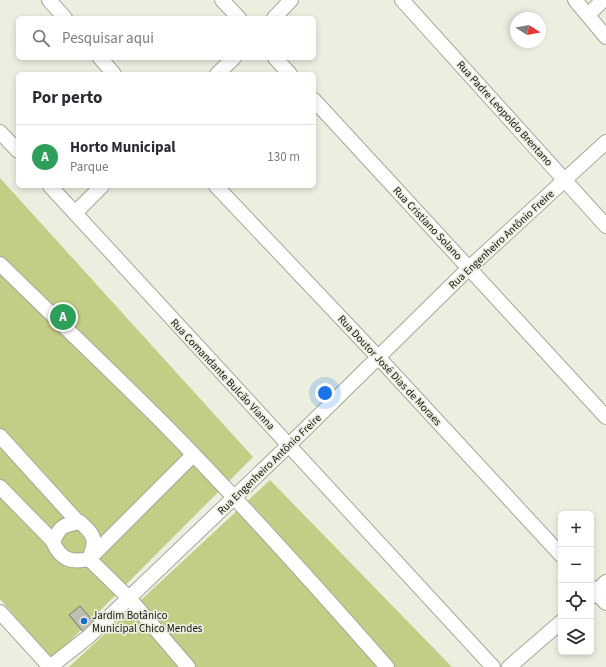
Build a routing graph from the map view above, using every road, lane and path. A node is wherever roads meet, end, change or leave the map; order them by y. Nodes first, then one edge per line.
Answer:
1 (49, 0) edge
2 (222, 0) edge
3 (291, 0) edge
4 (402, 0) edge
5 (575, 0) edge
6 (603, 0) edge
7 (588, 15) junction
8 (62, 16) edge
9 (237, 16) edge
10 (276, 16) edge
11 (606, 36) edge
12 (102, 60) edge
13 (232, 60) edge
14 (277, 60) edge
15 (112, 72) edge
16 (219, 72) edge
17 (288, 72) edge
18 (316, 102) edge
19 (0, 132) edge
20 (606, 142) edge
21 (16, 149) edge
22 (565, 180) junction
23 (52, 188) edge
24 (100, 188) edge
25 (218, 188) edge
26 (75, 213) junction
27 (606, 226) edge
28 (0, 264) edge
29 (469, 268) junction
30 (378, 357) junction
31 (606, 417) edge
32 (0, 436) edge
33 (289, 445) junction
34 (193, 455) junction
35 (0, 487) edge
36 (234, 498) junction
37 (78, 522) junction
38 (54, 541) junction
39 (558, 551) edge
40 (89, 559) junction
41 (606, 582) edge
42 (594, 591) edge
43 (594, 593) edge
44 (129, 598) junction
45 (606, 603) edge
46 (0, 612) edge
47 (558, 625) edge
48 (50, 667) edge
49 (188, 667) edge
50 (387, 667) edge
51 (493, 667) edge
52 (509, 667) edge

1 - 8 street
2 - 9 street
3 - 10 street
4 - 22 street, Rua Padre Leopoldo Brentano
5 - 7 street
6 - 7 street
7 - 11 street
12 - 15 street
13 - 16 street
14 - 17 street
18 - 29 street, Rua Cristiano Solano
19 - 21 street
20 - 22 street, Rua Engenheiro Antônio Freire
22 - 27 street, Rua Padre Leopoldo Brentano
22 - 29 street, Rua Engenheiro Antônio Freire
23 - 26 street, Rua Comandante Bulcão Vianna
24 - 26 street
25 - 30 street, Rua Doutor José Dias de Moraes
26 - 33 street, Rua Comandante Bulcão Vianna
28 - 34 street
29 - 30 street, Rua Engenheiro Antônio Freire
29 - 31 street, Rua Cristiano Solano
30 - 33 street, Rua Engenheiro Antônio Freire
30 - 39 street, Rua Doutor José Dias de Moraes
32 - 37 street
33 - 36 street, Rua Engenheiro Antônio Freire
33 - 51 street, Rua Comandante Bulcão Vianna
34 - 36 street
34 - 40 street
35 - 38 street
36 - 44 street, Rua Engenheiro Antônio Freire
36 - 50 street
37 - 38 street
37 - 40 street
38 - 40 street
40 - 44 street
41 - 42 street
43 - 45 street
44 - 48 street, Rua Engenheiro Antônio Freire
44 - 49 street
46 - 48 street
47 - 52 street

